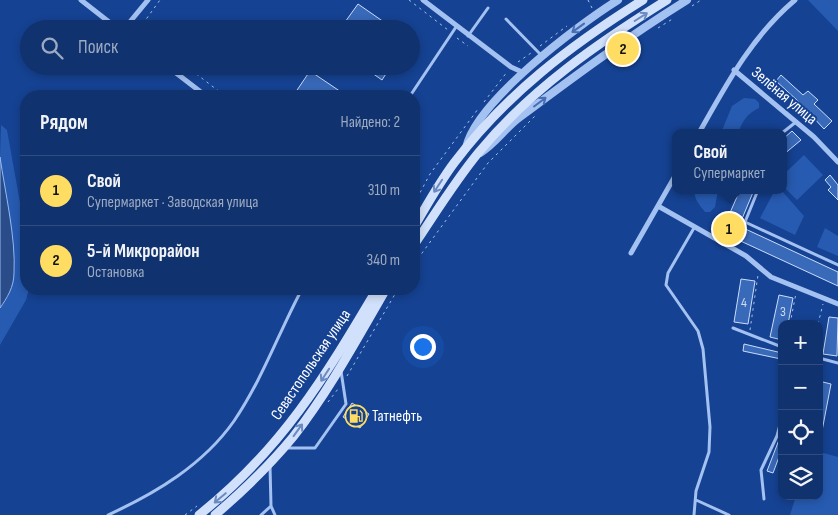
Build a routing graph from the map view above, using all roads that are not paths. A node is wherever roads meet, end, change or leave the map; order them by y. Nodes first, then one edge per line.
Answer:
1 (80, 0) edge
2 (148, 0) edge
3 (423, 0) edge
4 (618, 0) edge
5 (643, 0) edge
6 (667, 0) edge
7 (687, 0) edge
8 (795, 0) edge
9 (488, 8) dead end
10 (506, 19) dead end
11 (106, 20) edge
12 (131, 20) edge
13 (456, 27) junction
14 (468, 36) junction
15 (542, 56) junction
16 (734, 70) junction
17 (522, 72) junction
18 (179, 75) edge
19 (198, 90) edge
20 (414, 90) edge
21 (796, 122) junction
22 (701, 129) edge
23 (787, 129) edge
24 (466, 148) junction
25 (477, 155) junction
26 (838, 162) edge
27 (672, 181) edge
28 (756, 194) edge
29 (658, 206) junction
30 (420, 217) edge
31 (694, 228) junction
32 (420, 236) edge
33 (631, 253) dead end
34 (838, 265) edge
35 (299, 295) edge
36 (373, 295) edge
37 (382, 295) edge
38 (838, 304) edge
39 (733, 328) dead end
40 (778, 345) edge
41 (823, 359) edge
42 (838, 363) edge
43 (340, 366) junction
44 (778, 432) edge
45 (283, 448) junction
46 (270, 462) junction
47 (764, 499) dead end
48 (696, 500) junction
49 (271, 506) junction
50 (108, 515) edge
51 (199, 515) edge
52 (215, 515) edge
53 (261, 515) edge
54 (275, 515) edge
55 (694, 515) edge
56 (729, 515) edge

1 - 11 street
2 - 12 street
3 - 13 street
4 -> 15 street
5 - 24 main road
25 -> 6 main road
25 -> 7 street
8 - 16 street
9 - 14 lane
10 - 15 lane
13 - 14 street
13 - 20 lane
14 - 17 street
15 - 17 street
16 - 21 street, Зелёная улица
16 - 22 street
17 - 24 street
18 - 19 street
21 - 23 lane
21 - 26 street, Зелёная улица
24 -> 30 main road
25 - 32 main road
27 - 29 street
28 - 34 lane
29 - 31 street
29 - 33 street
31 - 38 street
31 - 48 lane
35 - 50 lane
36 -> 51 main road, Севастопольская улица
37 - 43 main road, Севастопольская улица
39 - 40 lane
41 - 42 lane
45 -> 43 main road, Севастопольская улица
43 - 45 lane
44 - 47 lane
45 - 46 main road, Севастопольская улица
46 - 49 lane
46 - 52 main road, Севастопольская улица
48 - 55 lane
48 - 56 lane
49 - 53 lane
49 - 54 lane

